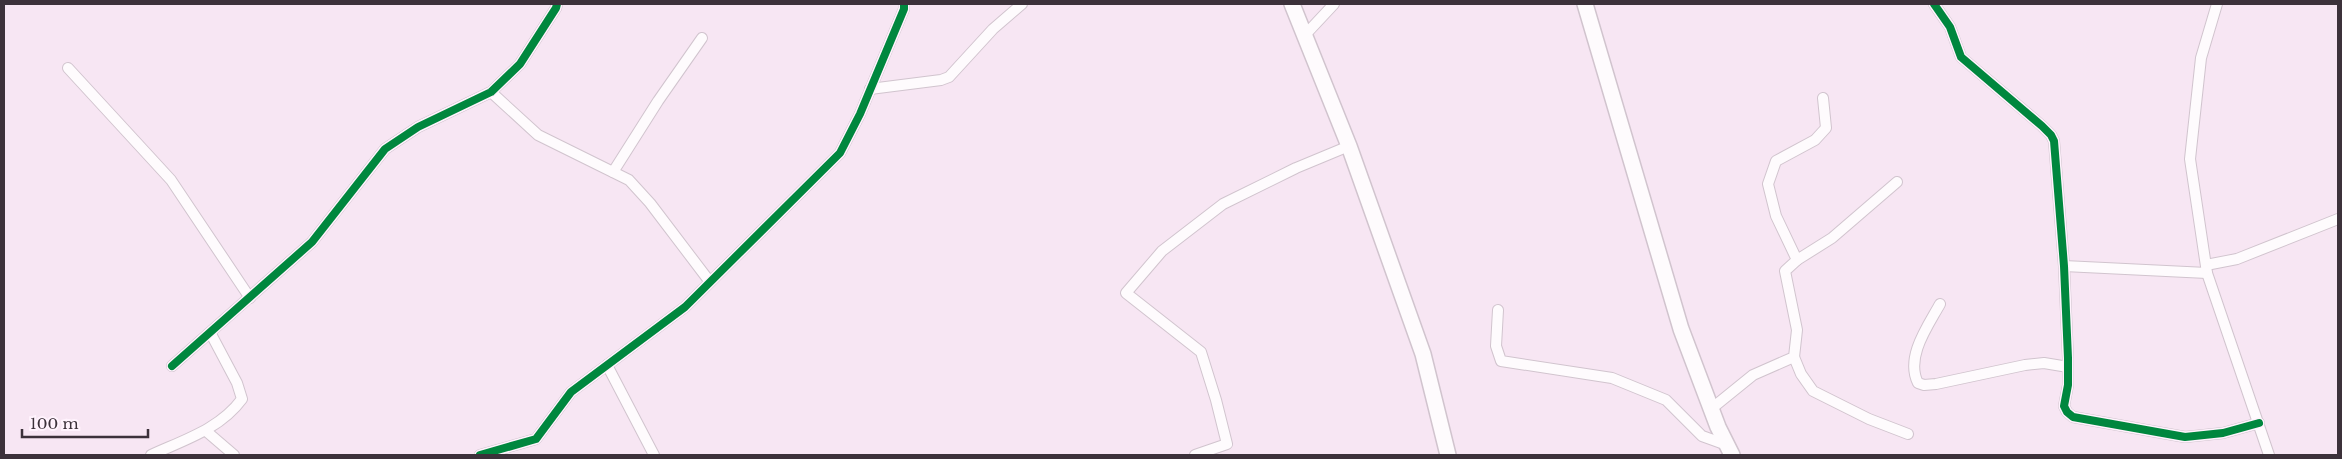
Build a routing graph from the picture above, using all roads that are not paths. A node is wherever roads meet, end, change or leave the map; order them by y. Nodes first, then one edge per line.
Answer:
1 (557, 4) edge
2 (904, 4) edge
3 (1022, 4) edge
4 (1292, 4) edge
5 (1334, 4) edge
6 (1585, 4) edge
7 (1934, 4) edge
8 (2217, 4) edge
9 (1305, 35) junction
10 (702, 38) dead end
11 (68, 68) dead end
12 (870, 89) junction
13 (491, 92) junction
14 (1823, 98) dead end
15 (1349, 146) junction
16 (613, 172) junction
17 (1897, 182) dead end
18 (2338, 219) edge
19 (1797, 260) junction
20 (2064, 266) junction
21 (2206, 269) junction
22 (710, 282) junction
23 (250, 298) junction
24 (1940, 304) dead end
25 (1498, 310) dead end
26 (211, 334) junction
27 (1794, 356) junction
28 (607, 365) junction
29 (172, 366) dead end
30 (2068, 367) junction
31 (1711, 409) junction
32 (2259, 423) junction
33 (206, 431) junction
34 (1908, 434) dead end
35 (1729, 450) edge
36 (151, 455) edge
37 (234, 455) edge
38 (480, 455) edge
39 (654, 455) edge
40 (1195, 455) edge
41 (1448, 455) edge
42 (2269, 455) edge

1 - 13 street
2 - 12 street
3 - 12 street
4 - 9 main road
5 - 9 street
6 - 31 main road
7 - 20 street
8 - 21 street
9 - 15 main road
10 - 16 street
11 - 23 street
12 - 22 street
13 - 16 street
13 - 23 street
14 - 19 street
15 - 40 street
15 - 41 main road
16 - 22 street
17 - 19 street
18 - 21 street
19 - 27 street
20 - 21 street
20 - 30 street
21 - 32 street
22 - 28 street
23 - 26 street
24 - 30 street
25 - 35 street
26 - 29 street
26 - 33 street
27 - 31 street
27 - 34 street
28 - 38 street
28 - 39 street
30 - 32 street
31 - 35 main road
32 - 42 street
33 - 36 street
33 - 37 street

